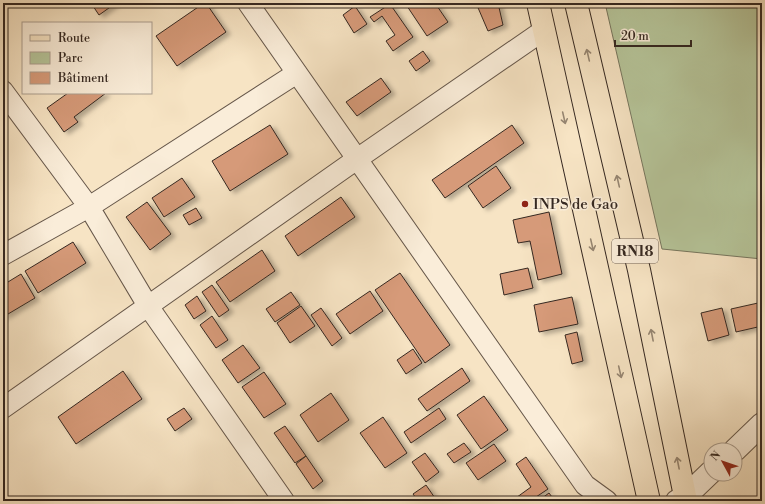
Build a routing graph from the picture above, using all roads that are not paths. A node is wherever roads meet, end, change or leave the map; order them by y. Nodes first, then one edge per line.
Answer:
1 (248, 3) edge
2 (538, 3) edge
3 (576, 3) edge
4 (544, 30) junction
5 (297, 73) junction
6 (3, 90) edge
7 (357, 159) junction
8 (89, 207) junction
9 (3, 255) edge
10 (148, 306) junction
11 (3, 408) edge
12 (762, 424) edge
13 (743, 442) edge
14 (703, 480) edge
15 (683, 500) edge
16 (284, 501) edge
17 (607, 501) edge
18 (649, 501) edge

1 - 5 street
2 - 4 main road, RN18
15 -> 3 main road, RN18
4 - 7 street
4 -> 18 main road, RN18
5 - 7 street
5 - 8 street
6 - 8 street
7 - 10 street
7 - 17 street
8 - 9 street
8 - 10 street
10 - 11 street
10 - 16 street
12 - 13 street
14 - 15 street

